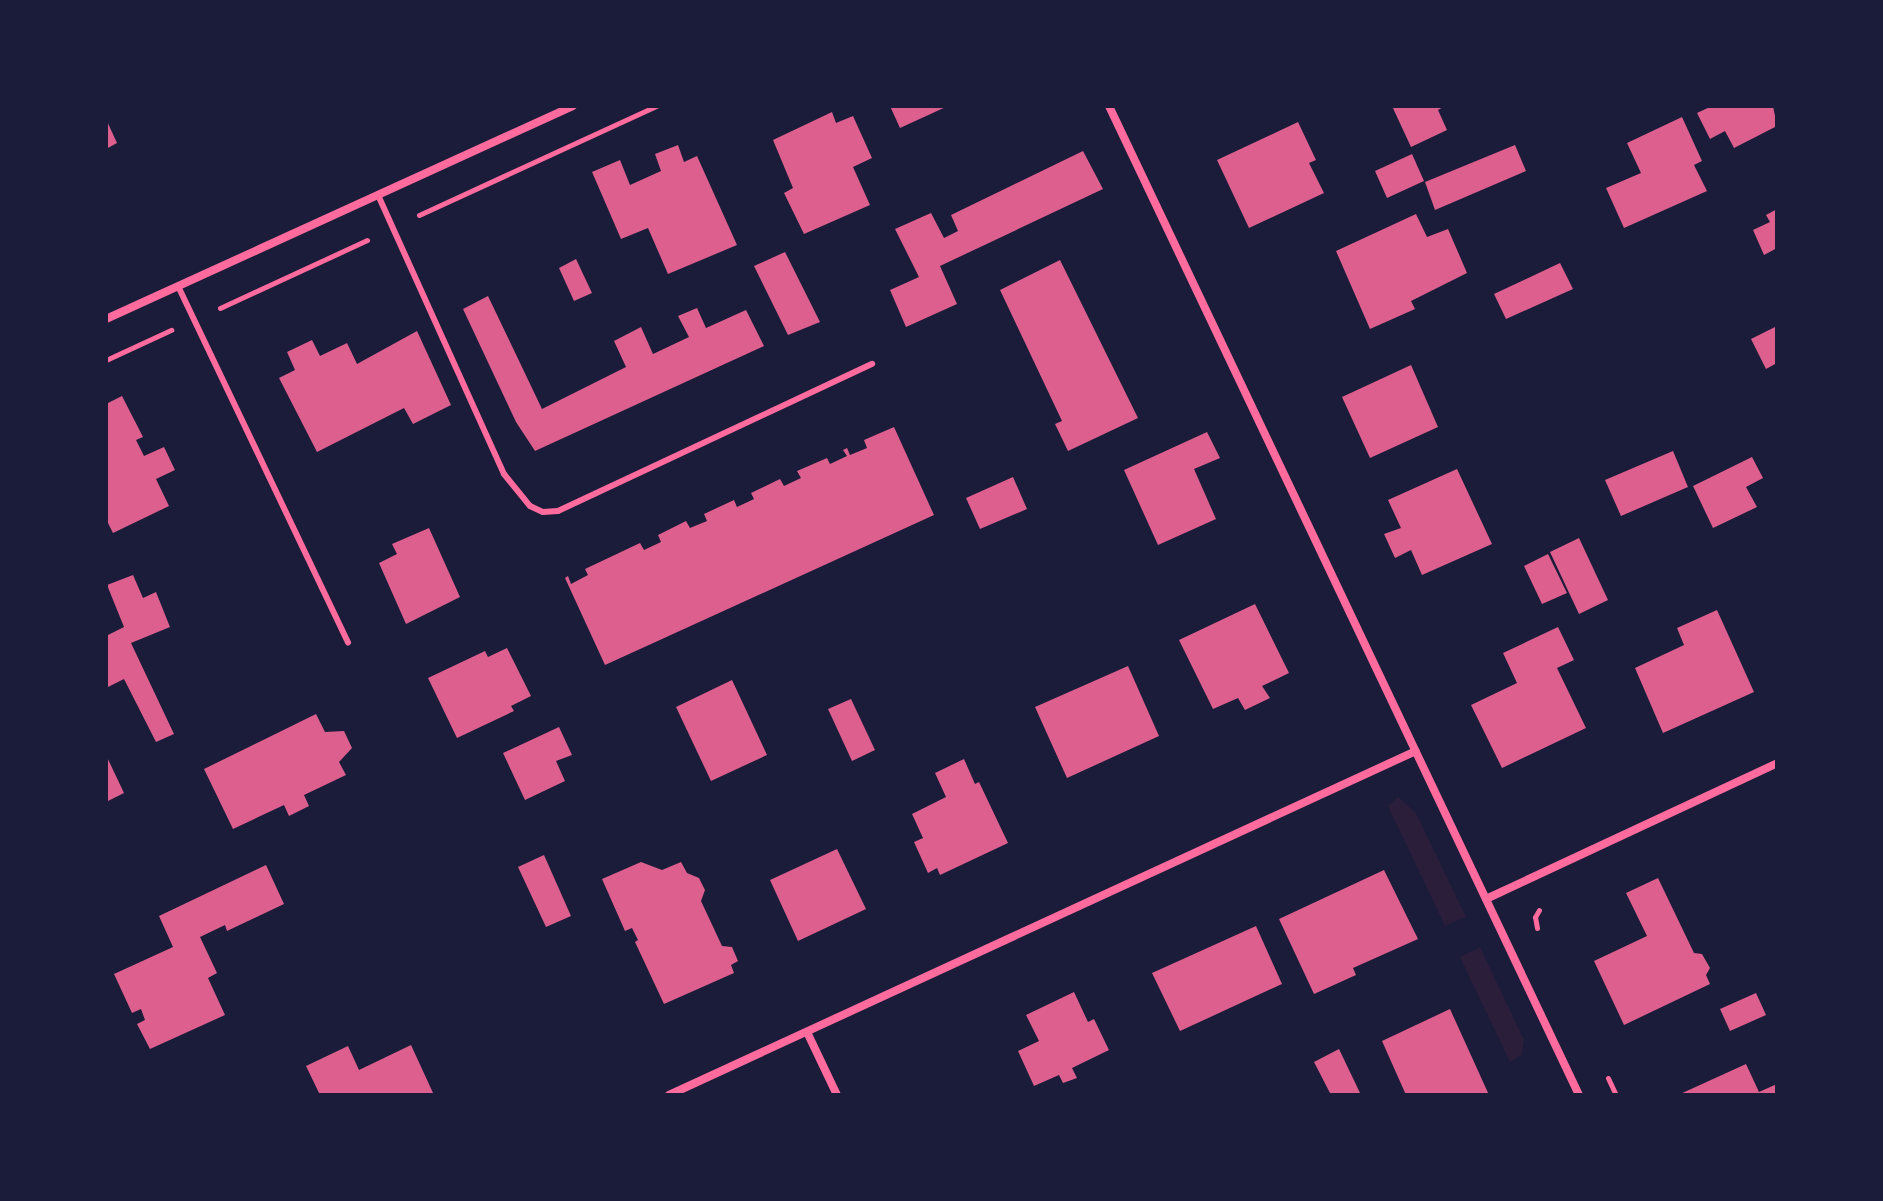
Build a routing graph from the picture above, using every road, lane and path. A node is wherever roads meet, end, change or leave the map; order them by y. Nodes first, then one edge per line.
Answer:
1 (573, 106) edge
2 (1109, 106) edge
3 (378, 195) junction
4 (178, 286) junction
5 (106, 319) edge
6 (872, 364) dead end
7 (348, 642) dead end
8 (1416, 751) junction
9 (1777, 763) edge
10 (1486, 899) junction
11 (1539, 910) dead end
12 (1542, 938) dead end
13 (807, 1032) junction
14 (1603, 1066) dead end
15 (669, 1095) edge
16 (837, 1095) edge
17 (1579, 1095) edge
18 (1616, 1095) edge

1 - 3 street
2 - 8 street
3 - 4 street
3 - 6 lane
4 - 5 street
4 - 7 lane
8 - 10 street
8 - 13 street
9 - 10 street
10 - 17 street
11 - 12 path
13 - 15 street
13 - 16 street
14 - 18 path

